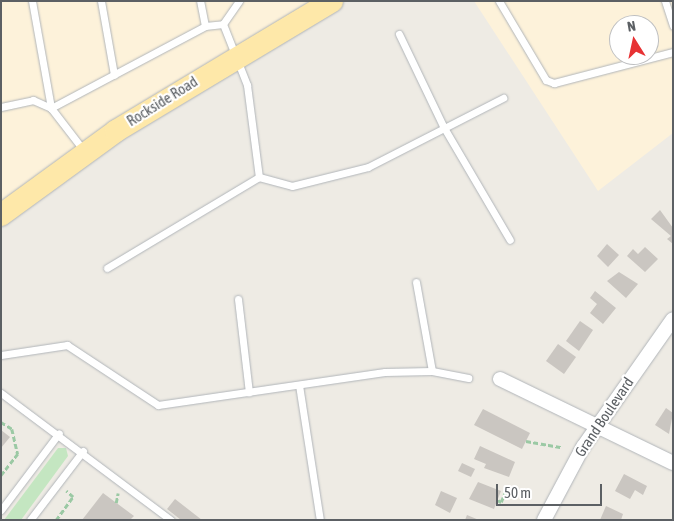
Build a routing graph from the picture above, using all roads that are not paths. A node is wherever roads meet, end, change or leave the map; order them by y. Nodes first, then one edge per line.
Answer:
1 (32, 1) edge
2 (101, 1) edge
3 (200, 1) edge
4 (239, 1) edge
5 (332, 1) edge
6 (499, 1) edge
7 (665, 1) edge
8 (223, 24) junction
9 (205, 26) junction
10 (673, 26) edge
11 (399, 34) dead end
12 (673, 52) edge
13 (233, 56) junction
14 (114, 75) junction
15 (503, 98) dead end
16 (1, 107) edge
17 (51, 108) junction
18 (443, 126) junction
19 (85, 152) junction
20 (259, 177) junction
21 (1, 215) edge
22 (510, 240) dead end
23 (107, 268) dead end
24 (416, 282) dead end
25 (238, 299) dead end
26 (673, 319) edge
27 (1, 355) edge
28 (432, 370) junction
29 (468, 378) dead end
30 (500, 379) dead end
31 (299, 385) junction
32 (1, 392) edge
33 (249, 392) junction
34 (596, 429) junction
35 (59, 433) junction
36 (83, 451) junction
37 (673, 463) edge
38 (1, 510) edge
39 (30, 520) edge
40 (171, 520) edge
41 (320, 520) edge
42 (544, 520) edge

1 - 17 lane
2 - 14 lane
3 - 9 lane
4 - 8 lane
5 - 13 main road, Rockside Road
6 - 12 lane
7 - 10 lane
8 - 9 lane
8 - 13 lane
9 - 14 lane
11 - 18 lane
13 - 19 main road, Rockside Road
13 - 20 lane
14 - 17 lane
15 - 18 lane
16 - 17 lane
17 - 19 lane
18 - 20 lane
18 - 22 lane
19 - 21 main road, Rockside Road
20 - 23 lane
24 - 28 lane
25 - 33 lane
26 - 34 street, Grand Boulevard
27 - 33 lane
28 - 29 lane
28 - 31 lane
30 - 34 street
31 - 33 lane
31 - 41 lane
32 - 35 lane
34 - 37 street
34 - 42 street, Grand Boulevard
35 - 36 lane
35 - 38 lane
36 - 39 lane
36 - 40 lane

